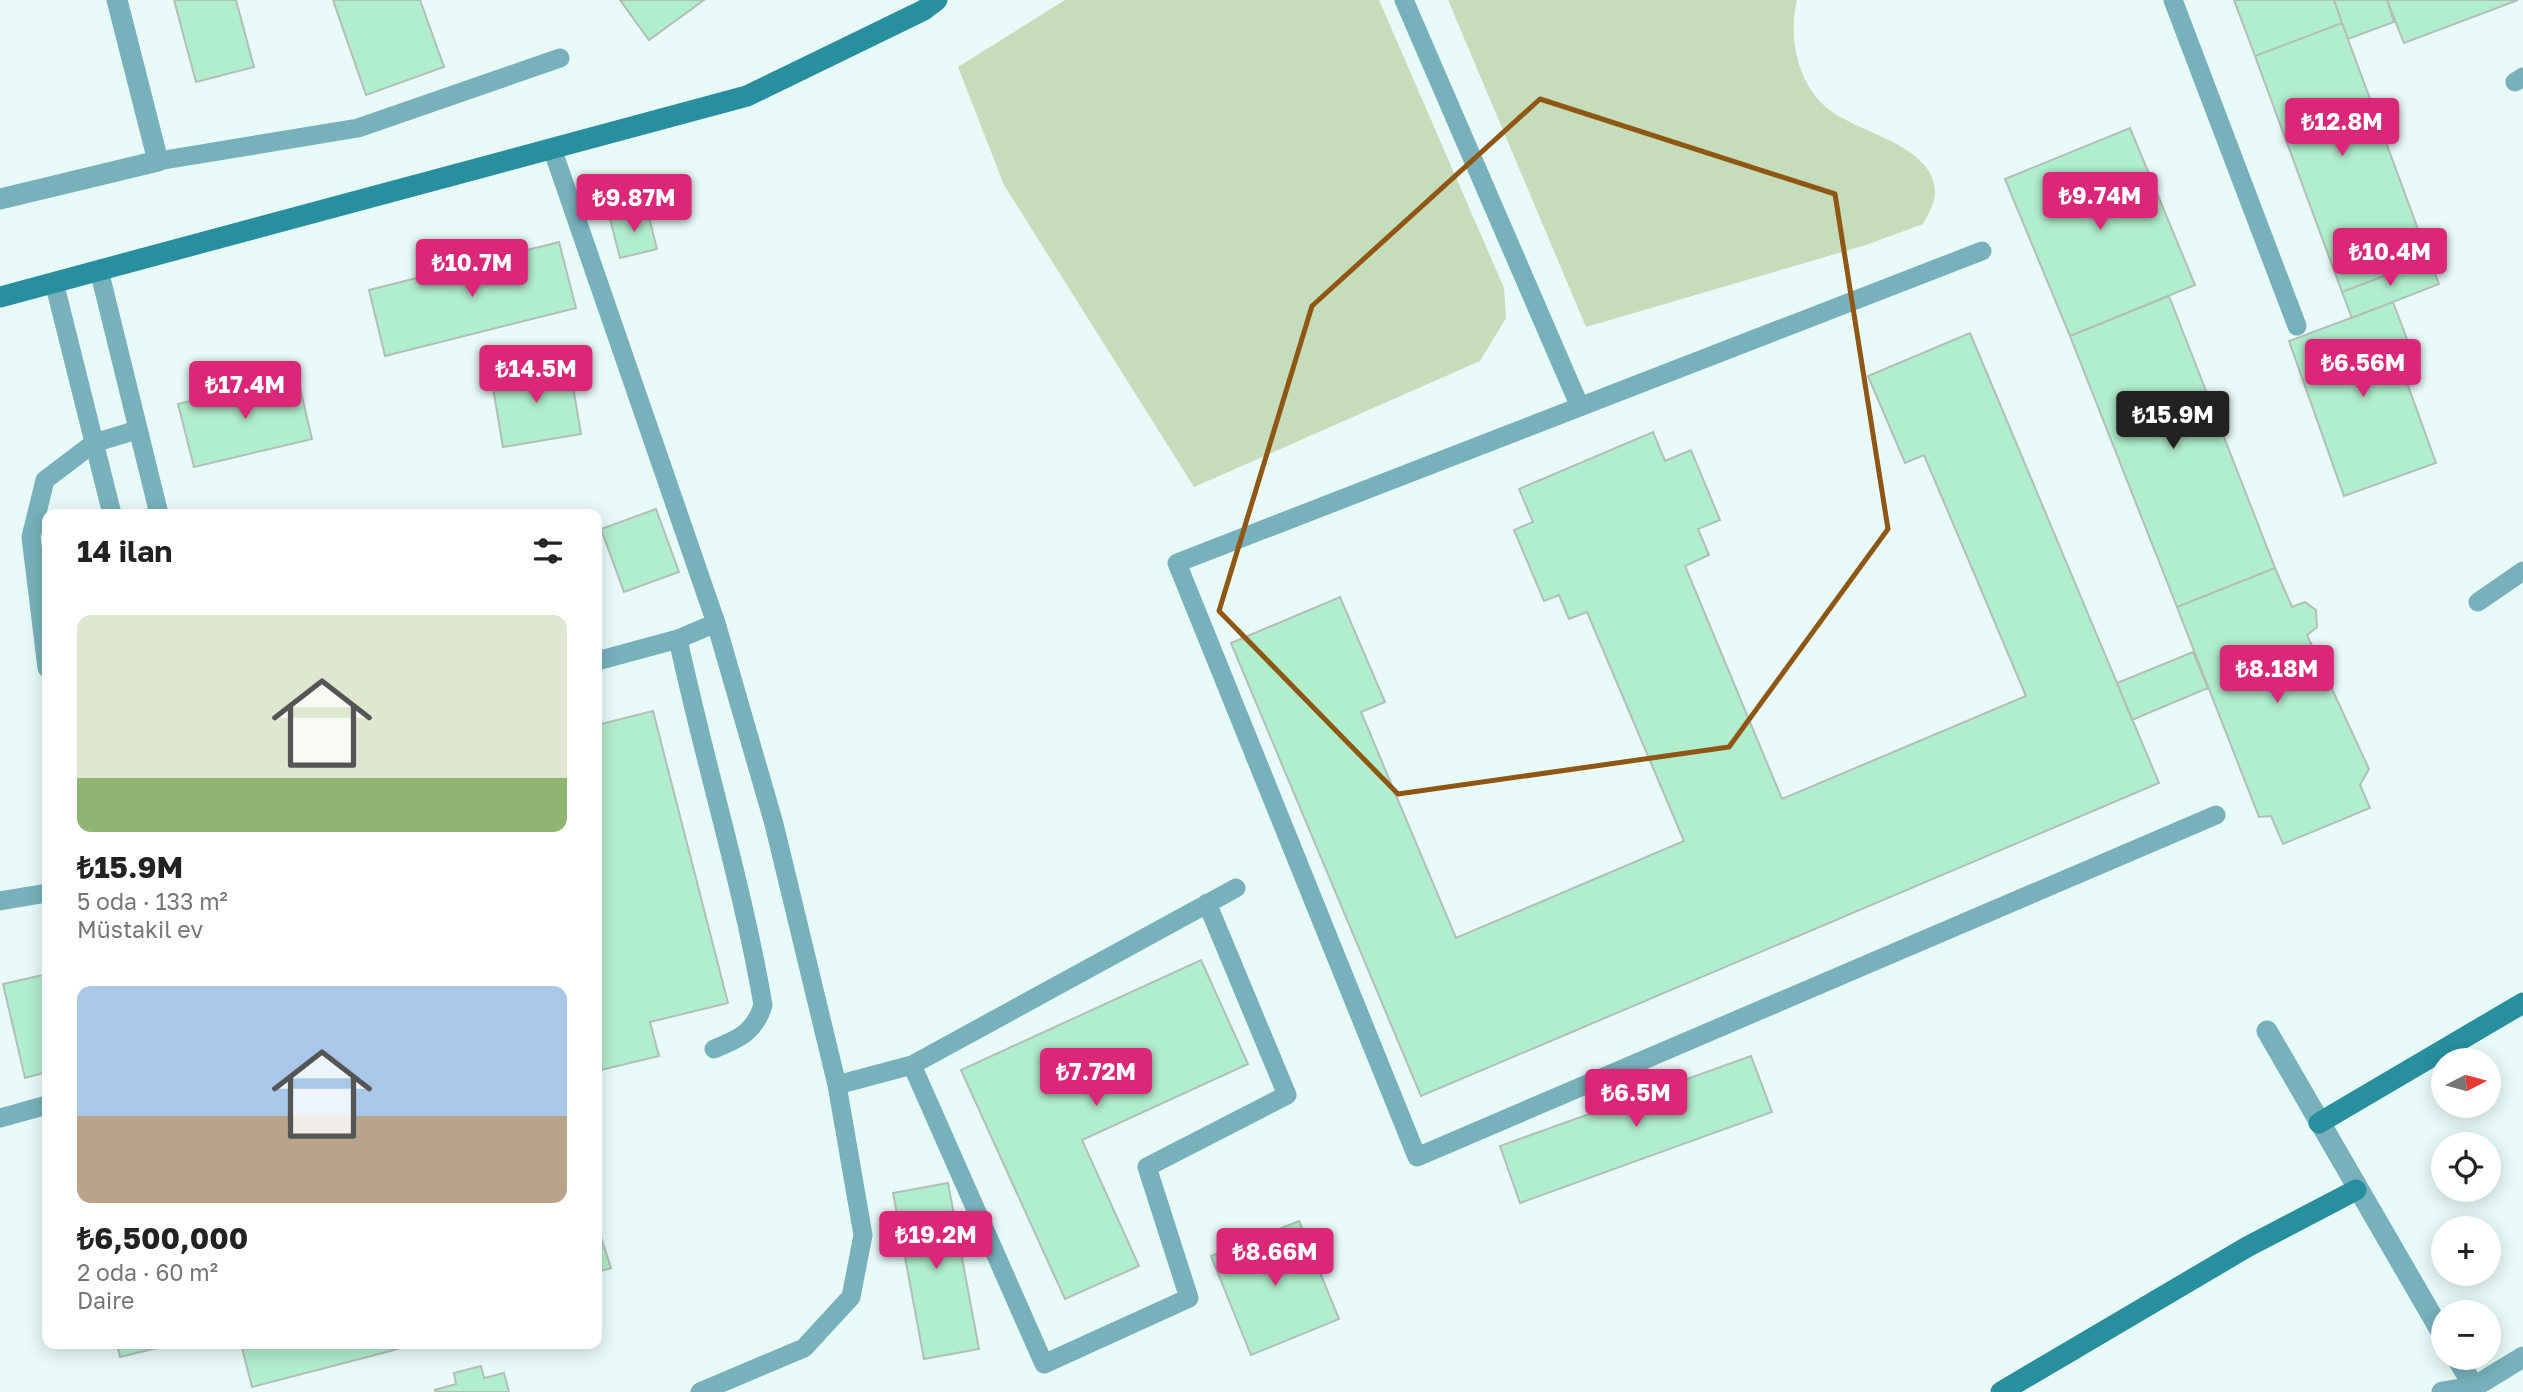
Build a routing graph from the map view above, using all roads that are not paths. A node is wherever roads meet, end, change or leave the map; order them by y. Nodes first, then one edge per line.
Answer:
1 (117, 0) edge
2 (937, 0) edge
3 (1405, 0) edge
4 (2172, 0) edge
5 (560, 58) dead end
6 (553, 151) junction
7 (158, 161) junction
8 (0, 199) edge
9 (1982, 251) dead end
10 (99, 270) junction
11 (54, 282) junction
12 (0, 296) edge
13 (2297, 326) dead end
14 (1580, 407) junction
15 (136, 430) junction
16 (94, 443) junction
17 (111, 509) edge
18 (158, 509) edge
19 (2523, 571) edge
20 (2478, 602) dead end
21 (716, 624) junction
22 (42, 627) edge
23 (678, 639) junction
24 (602, 660) edge
25 (2216, 815) dead end
26 (1236, 888) dead end
27 (42, 894) edge
28 (0, 901) edge
29 (1207, 903) junction
30 (2523, 1003) edge
31 (2267, 1031) dead end
32 (714, 1049) dead end
33 (912, 1065) junction
34 (837, 1085) junction
35 (42, 1106) edge
36 (0, 1118) edge
37 (2319, 1123) junction
38 (2356, 1190) junction
39 (2431, 1315) edge
40 (2523, 1357) edge
41 (2464, 1370) edge
42 (2474, 1387) junction
43 (700, 1392) edge
44 (2001, 1392) edge
45 (2442, 1392) edge

1 - 7 street
2 - 6 street
3 - 14 lane
4 - 13 lane
5 - 7 lane
6 - 10 street
6 - 21 lane
7 - 8 street
9 - 14 lane
10 - 11 street
10 - 15 lane
11 - 12 street
11 - 16 lane
14 - 25 lane
15 - 16 lane
15 - 18 lane
16 - 17 lane
16 - 22 lane
19 - 20 lane
21 - 23 lane
21 - 34 lane
23 - 24 lane
23 - 32 lane
26 - 29 lane
27 - 28 lane
29 - 33 lane
29 - 33 lane
30 - 37 street
31 - 37 street
33 - 34 lane
34 - 43 lane
35 - 36 lane
37 - 38 street
38 - 39 street
38 - 44 street
40 - 42 street
41 - 42 street
42 - 45 street

